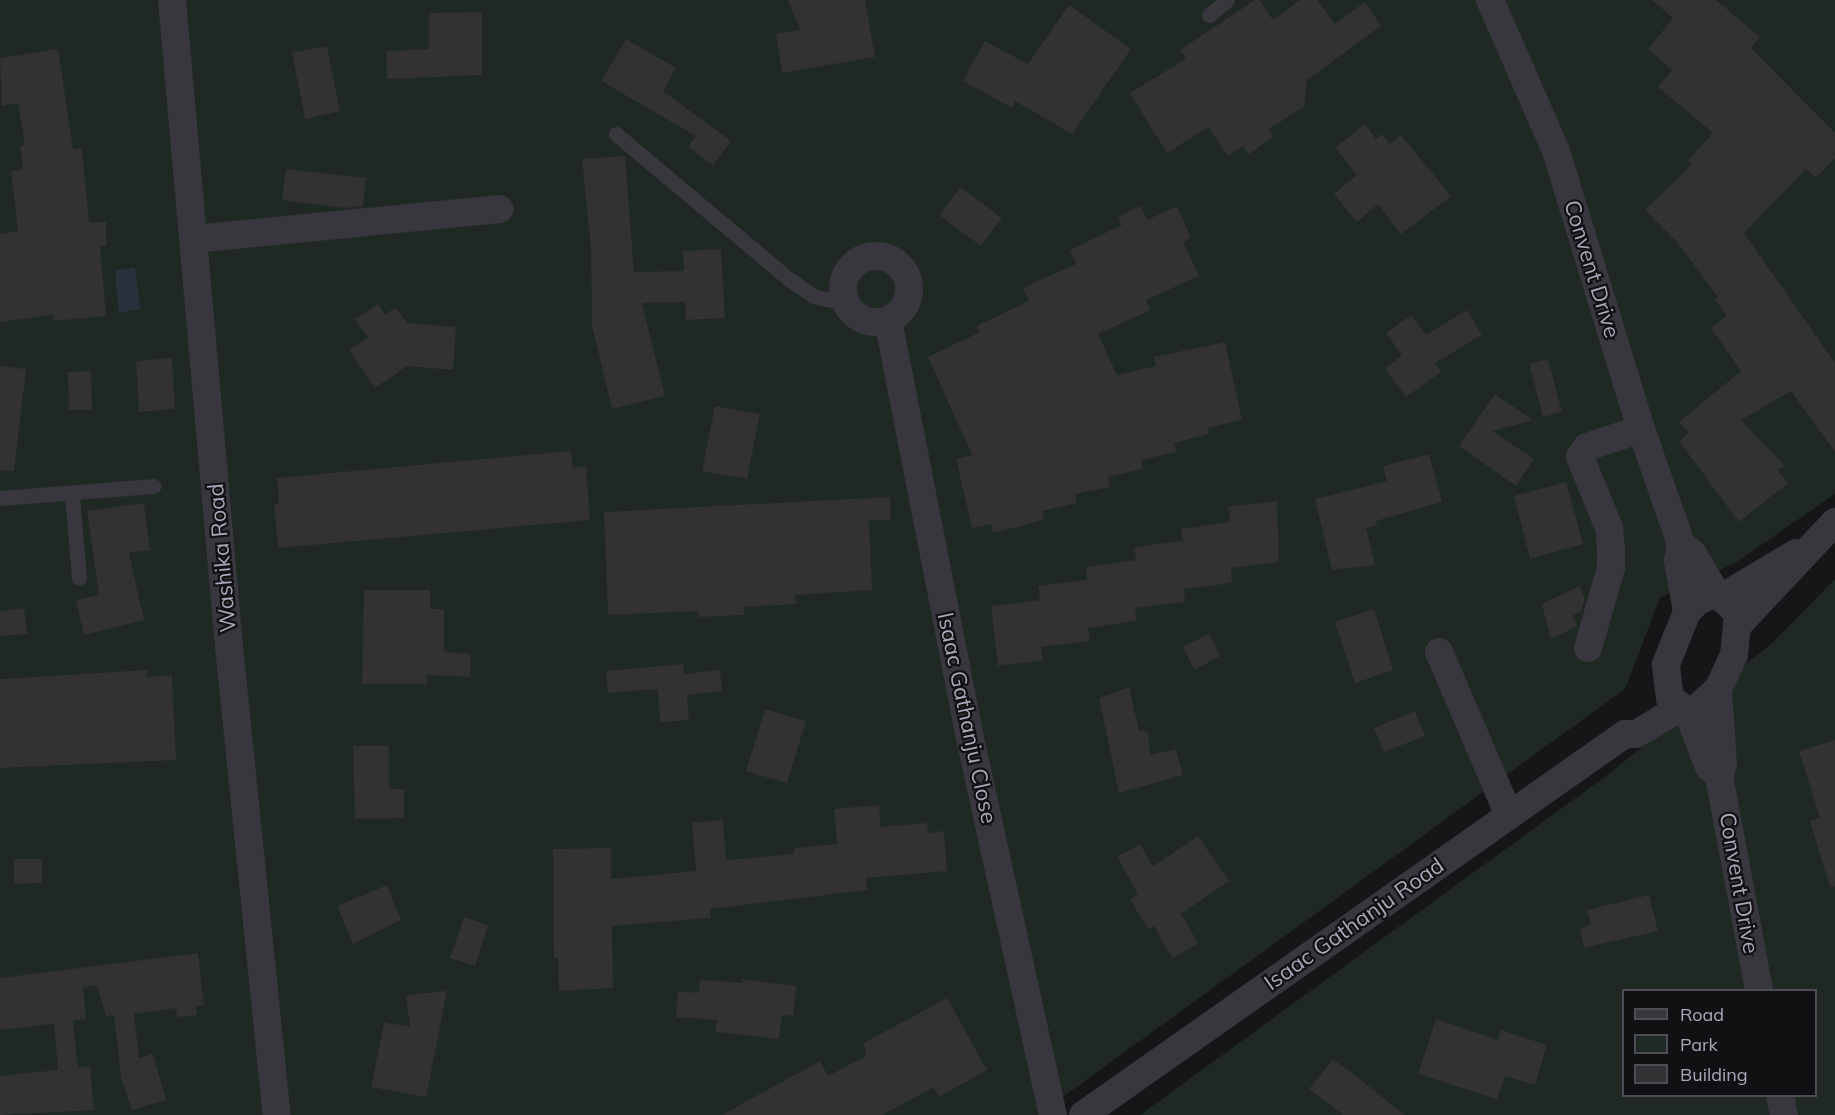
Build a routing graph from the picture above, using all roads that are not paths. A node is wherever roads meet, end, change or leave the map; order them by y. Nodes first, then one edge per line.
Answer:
1 (172, 0) edge
2 (1227, 0) edge
3 (1490, 0) edge
4 (1209, 15) dead end
5 (616, 134) dead end
6 (500, 209) dead end
7 (194, 239) junction
8 (846, 303) junction
9 (888, 320) junction
10 (1641, 429) junction
11 (154, 486) dead end
12 (72, 495) junction
13 (0, 498) edge
14 (1835, 522) edge
15 (1681, 544) junction
16 (1802, 554) junction
17 (79, 578) dead end
18 (1720, 595) junction
19 (1687, 612) junction
20 (1740, 623) junction
21 (1588, 648) dead end
22 (1439, 652) dead end
23 (1718, 689) junction
24 (1678, 702) junction
25 (1719, 776) junction
26 (1509, 815) junction
27 (1759, 989) edge
28 (1780, 1097) edge
29 (277, 1115) edge
30 (1053, 1115) edge
31 (1083, 1115) edge
32 (1784, 1115) edge

1 - 7 street, Washika Road
2 - 4 lane
3 - 10 street, Convent Drive
5 - 8 lane
6 - 7 street
7 - 29 street, Washika Road
8 - 9 street
8 - 9 street
9 - 30 street, Isaac Gathanju Close
10 - 15 street, Convent Drive
10 - 21 street
11 - 12 lane
12 - 13 lane
12 - 17 lane
14 - 16 street
15 - 18 street, Convent Drive
15 - 19 street, Convent Drive
16 - 18 street
16 - 20 street
18 - 19 street
18 - 20 street, Convent Drive
19 - 24 street
20 - 23 street
22 - 26 street
23 - 24 street, Isaac Gathanju Road
23 - 25 street
24 - 25 street
24 - 26 street, Isaac Gathanju Road
25 - 27 street, Convent Drive
26 - 31 street, Isaac Gathanju Road
28 - 32 street

